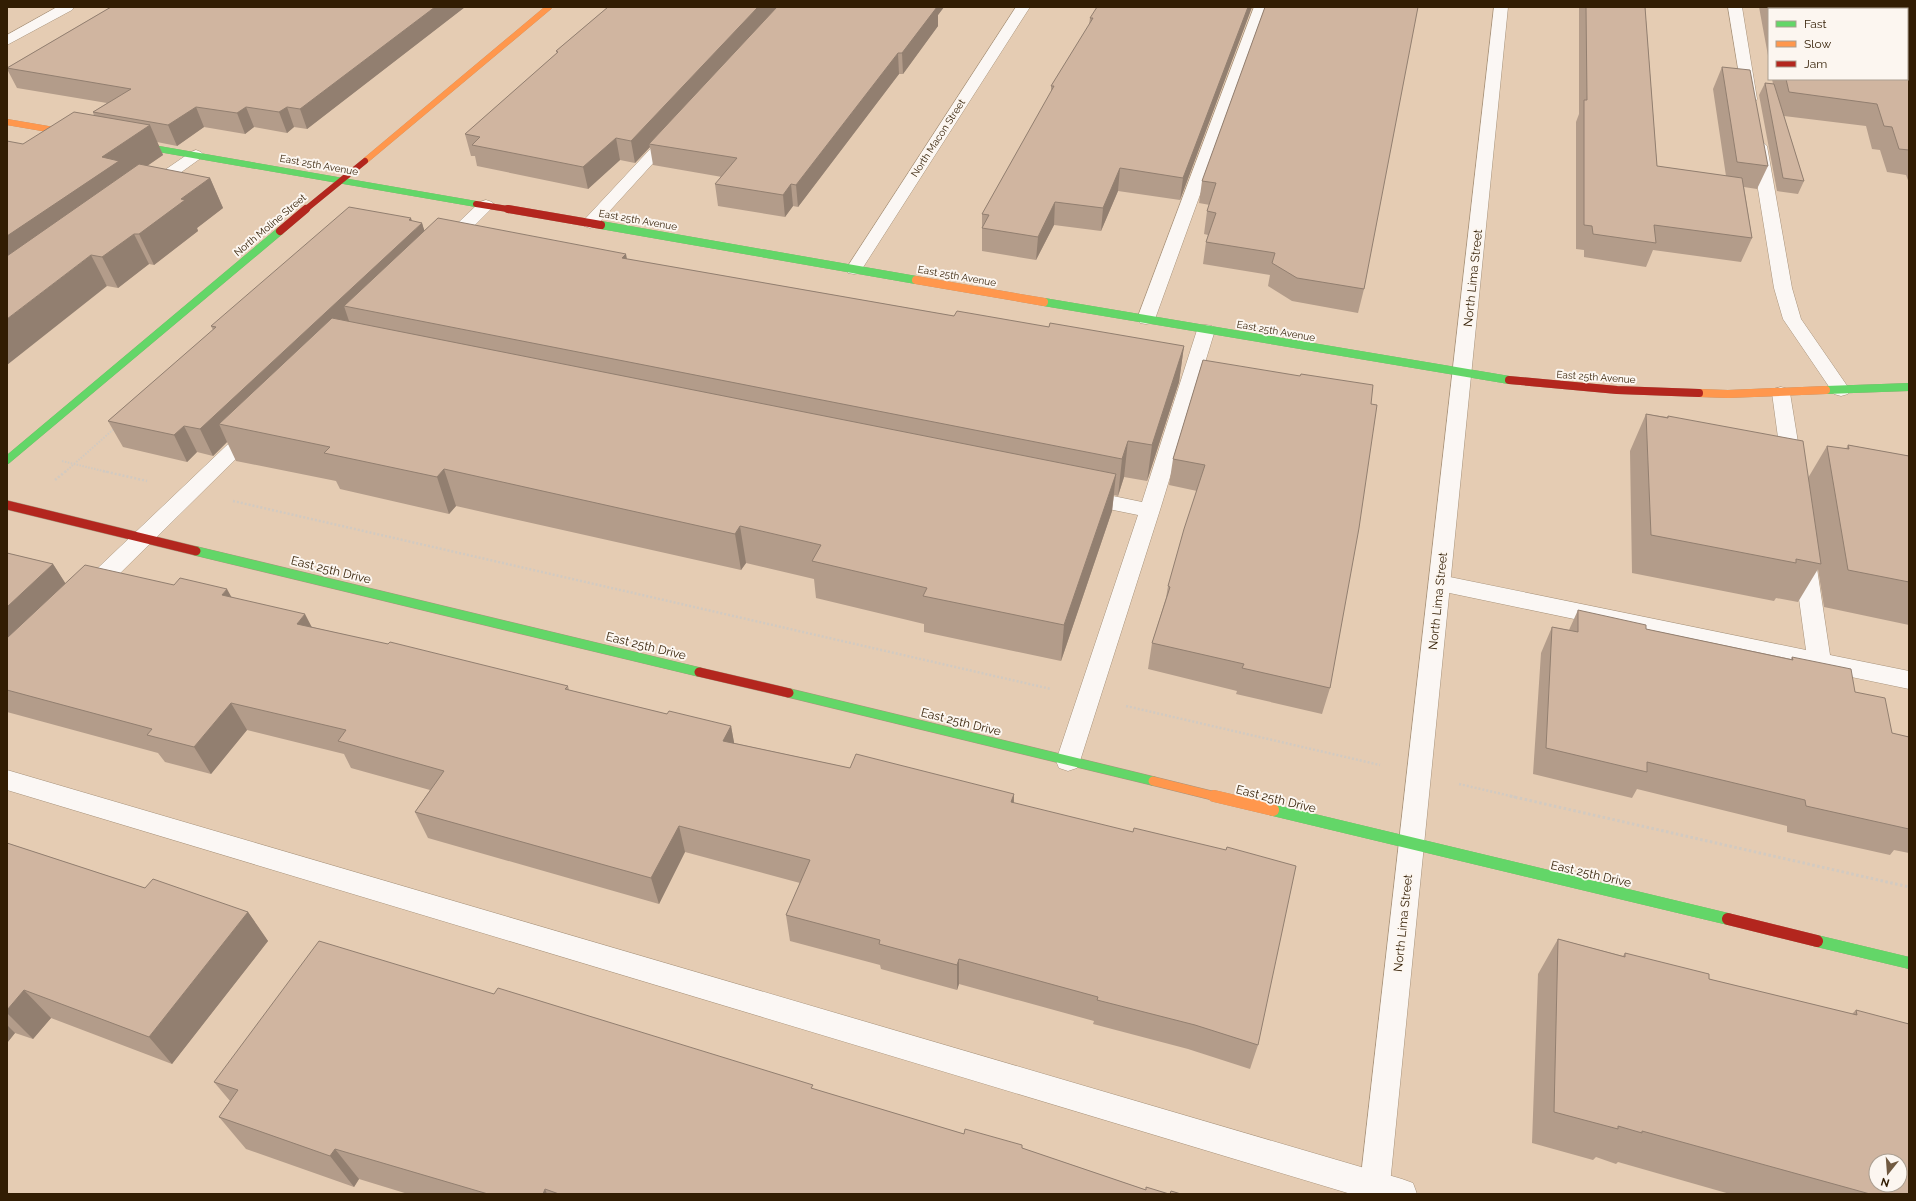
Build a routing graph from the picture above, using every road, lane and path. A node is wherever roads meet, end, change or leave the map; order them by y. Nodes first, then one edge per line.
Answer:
1 (67, 7) edge
2 (548, 7) edge
3 (1023, 7) edge
4 (1261, 7) edge
5 (1501, 7) edge
6 (1735, 7) edge
7 (7, 41) edge
8 (7, 122) edge
9 (681, 124) edge
10 (90, 137) edge
11 (120, 142) edge
12 (196, 155) junction
13 (341, 180) junction
14 (134, 199) edge
15 (486, 205) junction
16 (590, 223) junction
17 (436, 254) edge
18 (854, 269) junction
19 (1146, 319) junction
20 (1206, 330) junction
21 (1463, 373) junction
22 (1909, 387) edge
23 (1841, 390) junction
24 (1781, 393) junction
25 (268, 416) edge
26 (120, 423) edge
27 (7, 460) edge
28 (73, 464) junction
29 (57, 478) dead end
30 (1794, 485) edge
31 (190, 491) junction
32 (1064, 493) edge
33 (7, 505) edge
34 (1150, 510) junction
35 (144, 537) junction
36 (1802, 539) edge
37 (1440, 584) junction
38 (74, 605) edge
39 (1820, 662) junction
40 (1909, 680) edge
41 (1088, 697) junction
42 (1068, 761) junction
43 (1375, 764) dead end
44 (7, 780) edge
45 (1480, 789) dead end
46 (1412, 844) junction
47 (1909, 887) edge
48 (1909, 963) edge
49 (1384, 1191) edge

1 - 7 street
2 - 13 street, North Moline Street
3 - 18 street, North Macon Street
4 - 19 street
5 - 21 street, North Lima Street
6 - 23 street
8 - 10 street
9 - 16 street
11 - 12 street, East 25th Avenue
12 - 13 street, East 25th Avenue
12 - 14 street
13 - 15 street, East 25th Avenue
13 - 27 street, North Moline Street
15 - 16 street, East 25th Avenue
15 - 17 street
16 - 18 street, East 25th Avenue
18 - 19 street, East 25th Avenue
19 - 20 street, East 25th Avenue
20 - 21 street, East 25th Avenue
20 - 34 street
21 - 24 street, East 25th Avenue
21 - 37 street, North Lima Street
22 - 23 street, East 25th Avenue
23 - 24 street, East 25th Avenue
24 - 30 street
25 - 31 street
26 - 28 path
28 - 29 path
28 - 31 path
31 - 35 street
31 - 41 path
32 - 34 street
33 - 35 street, East 25th Drive
34 - 41 street
35 - 38 street
35 - 42 street, East 25th Drive
36 - 39 street
37 - 39 street
37 - 46 street, North Lima Street
39 - 40 street
41 - 42 street
41 - 43 path
42 - 46 street, East 25th Drive
44 - 49 street
45 - 47 path
46 - 48 street, East 25th Drive
46 - 49 street, North Lima Street

